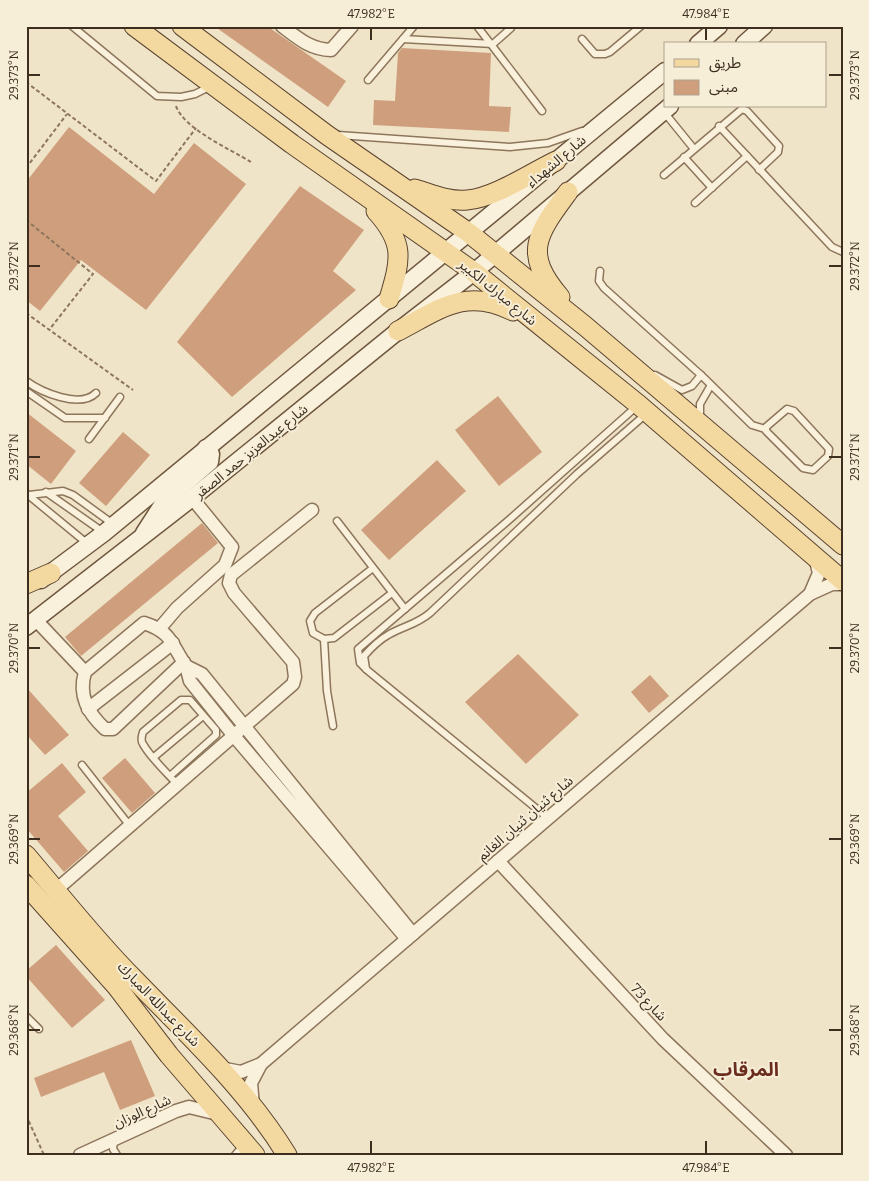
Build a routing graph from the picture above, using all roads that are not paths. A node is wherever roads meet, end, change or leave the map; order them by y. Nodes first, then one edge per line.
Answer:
1 (72, 26) edge
2 (182, 26) edge
3 (282, 26) edge
4 (352, 26) edge
5 (414, 26) edge
6 (477, 26) edge
7 (641, 26) edge
8 (719, 26) edge
9 (764, 26) edge
10 (137, 28) edge
11 (511, 28) dead end
12 (402, 39) junction
13 (582, 39) dead end
14 (700, 42) edge
15 (746, 42) edge
16 (493, 44) junction
17 (224, 58) junction
18 (664, 72) edge
19 (368, 80) dead end
20 (211, 85) junction
21 (667, 109) edge
22 (542, 111) dead end
23 (604, 121) junction
24 (719, 126) junction
25 (327, 135) junction
26 (694, 149) junction
27 (747, 156) junction
28 (684, 158) junction
29 (556, 161) junction
30 (760, 170) junction
31 (664, 175) dead end
32 (398, 184) junction
33 (712, 188) junction
34 (358, 191) junction
35 (568, 192) junction
36 (695, 203) dead end
37 (469, 233) junction
38 (447, 251) junction
39 (843, 252) edge
40 (496, 254) junction
41 (600, 271) dead end
42 (474, 272) junction
43 (389, 299) junction
44 (539, 325) junction
45 (585, 326) junction
46 (398, 331) junction
47 (639, 372) junction
48 (701, 375) junction
49 (26, 381) edge
50 (711, 385) junction
51 (26, 391) edge
52 (96, 394) dead end
53 (120, 397) dead end
54 (643, 409) junction
55 (105, 418) junction
56 (765, 429) junction
57 (707, 430) junction
58 (89, 439) dead end
59 (206, 448) junction
60 (46, 492) junction
61 (27, 495) edge
62 (192, 498) junction
63 (312, 510) dead end
64 (337, 521) dead end
65 (109, 529) junction
66 (141, 539) junction
67 (88, 545) junction
68 (843, 545) edge
69 (814, 556) junction
70 (373, 568) junction
71 (51, 573) junction
72 (843, 580) edge
73 (26, 584) edge
74 (843, 584) edge
75 (26, 590) edge
76 (392, 593) junction
77 (810, 594) junction
78 (405, 609) junction
79 (31, 623) edge
80 (160, 628) junction
81 (324, 639) junction
82 (173, 643) junction
83 (185, 664) junction
84 (367, 670) junction
85 (85, 672) junction
86 (88, 709) junction
87 (203, 716) junction
88 (333, 726) dead end
89 (244, 727) junction
90 (234, 736) junction
91 (154, 757) junction
92 (82, 765) dead end
93 (174, 781) junction
94 (548, 818) junction
95 (130, 826) junction
96 (26, 855) edge
97 (498, 861) junction
98 (26, 885) edge
99 (56, 890) junction
100 (410, 936) junction
101 (26, 1016) edge
102 (179, 1024) junction
103 (39, 1030) dead end
104 (159, 1041) junction
105 (261, 1064) junction
106 (220, 1068) junction
107 (253, 1106) junction
108 (218, 1114) junction
109 (274, 1133) junction
110 (114, 1139) junction
111 (246, 1152) edge
112 (88, 1153) edge
113 (117, 1155) edge
114 (287, 1155) edge
115 (786, 1155) edge

1 - 20 lane
2 - 17 main road, شارع مبارك الكبير
3 - 4 street
5 - 12 lane
6 - 16 lane
7 - 13 lane
8 - 14 main road
9 - 15 main road
10 - 17 main road
10 - 20 main road, شارع مبارك الكبير
11 - 16 lane
12 - 16 lane
12 - 19 lane
16 - 22 lane
17 - 25 main road, شارع مبارك الكبير
18 - 23 main road, شارع الشهداء
20 - 34 main road, شارع مبارك الكبير
21 - 26 lane
21 - 35 main road
23 - 25 lane
23 - 29 main road, شارع الشهداء
24 - 26 lane
24 - 27 lane
24 - 30 lane
25 - 32 main road, شارع مبارك الكبير
26 - 28 lane
27 - 30 lane
27 - 33 lane
28 - 31 lane
28 - 33 lane
29 - 32 main road
29 - 37 main road, شارع الشهداء
30 - 39 lane
32 - 37 main road, شارع مبارك الكبير
33 - 36 lane
34 - 38 main road, شارع مبارك الكبير
34 - 43 main road
35 - 40 main road
35 - 45 main road
37 - 38 main road, شارع الشهداء
37 - 40 main road, شارع مبارك الكبير
38 - 42 main road, شارع مبارك الكبير
38 - 43 main road
40 - 42 main road
40 - 45 main road, شارع مبارك الكبير
41 - 48 lane
42 - 44 main road, شارع مبارك الكبير
42 - 46 main road, شارع عبدالعزيز حمد الصقر
43 - 59 main road
44 - 46 main road
44 - 54 main road, شارع مبارك الكبير
45 - 47 main road, شارع مبارك الكبير
46 - 62 main road, شارع عبدالعزيز حمد الصقر
47 - 48 lane
47 - 57 main road, شارع مبارك الكبير
48 - 50 lane
49 - 52 lane
50 - 56 lane
50 - 57 lane
51 - 55 lane
53 - 55 lane
54 - 69 main road, شارع مبارك الكبير
54 - 78 lane
54 - 84 lane
55 - 58 lane
56 - 56 lane
57 - 68 main road, شارع مبارك الكبير
59 - 65 main road
59 - 66 main road
60 - 61 lane
60 - 65 lane
60 - 65 lane
61 - 67 lane
62 - 66 main road, شارع عبدالعزيز حمد الصقر
62 - 80 street
63 - 89 street
64 - 70 lane
65 - 67 main road
66 - 79 main road, شارع عبدالعزيز حمد الصقر
67 - 71 main road
69 - 72 main road, شارع مبارك الكبير
69 - 77 street
70 - 76 lane
70 - 81 lane
71 - 73 main road
71 - 75 main road
74 - 77 street
76 - 78 lane
76 - 81 lane
77 - 94 street, شارع ثنيان ثنيان الغانم
78 - 84 lane
79 - 85 street
80 - 82 street
80 - 85 street
81 - 88 lane
82 - 83 street
82 - 86 street
83 - 86 street
83 - 89 street
83 - 90 street
84 - 94 lane
85 - 86 street
87 - 91 lane
87 - 91 lane
87 - 93 lane
89 - 90 street
89 - 100 street
90 - 93 street
90 - 100 street
91 - 93 lane
92 - 95 lane
93 - 95 street
94 - 97 street, شارع ثنيان ثنيان الغانم
95 - 99 street
96 - 99 main road, شارع عبدالله المبارك
97 - 100 street, شارع ثنيان ثنيان الغانم
97 - 115 street, شارع 73
98 - 104 main road, شارع عبدالله المبارك
99 - 102 main road, شارع عبدالله المبارك
100 - 105 street, شارع ثنيان ثنيان الغانم
101 - 103 lane
102 - 104 main road
102 - 106 main road, شارع عبدالله المبارك
104 - 108 main road, شارع عبدالله المبارك
105 - 106 street
105 - 107 street
106 - 107 main road, شارع عبدالله المبارك
107 - 109 main road, شارع عبدالله المبارك
108 - 110 street, شارع الوزان
108 - 111 main road, شارع عبدالله المبارك
109 - 111 main road
109 - 114 main road, شارع عبدالله المبارك
110 - 112 street, شارع الوزان
110 - 113 lane

